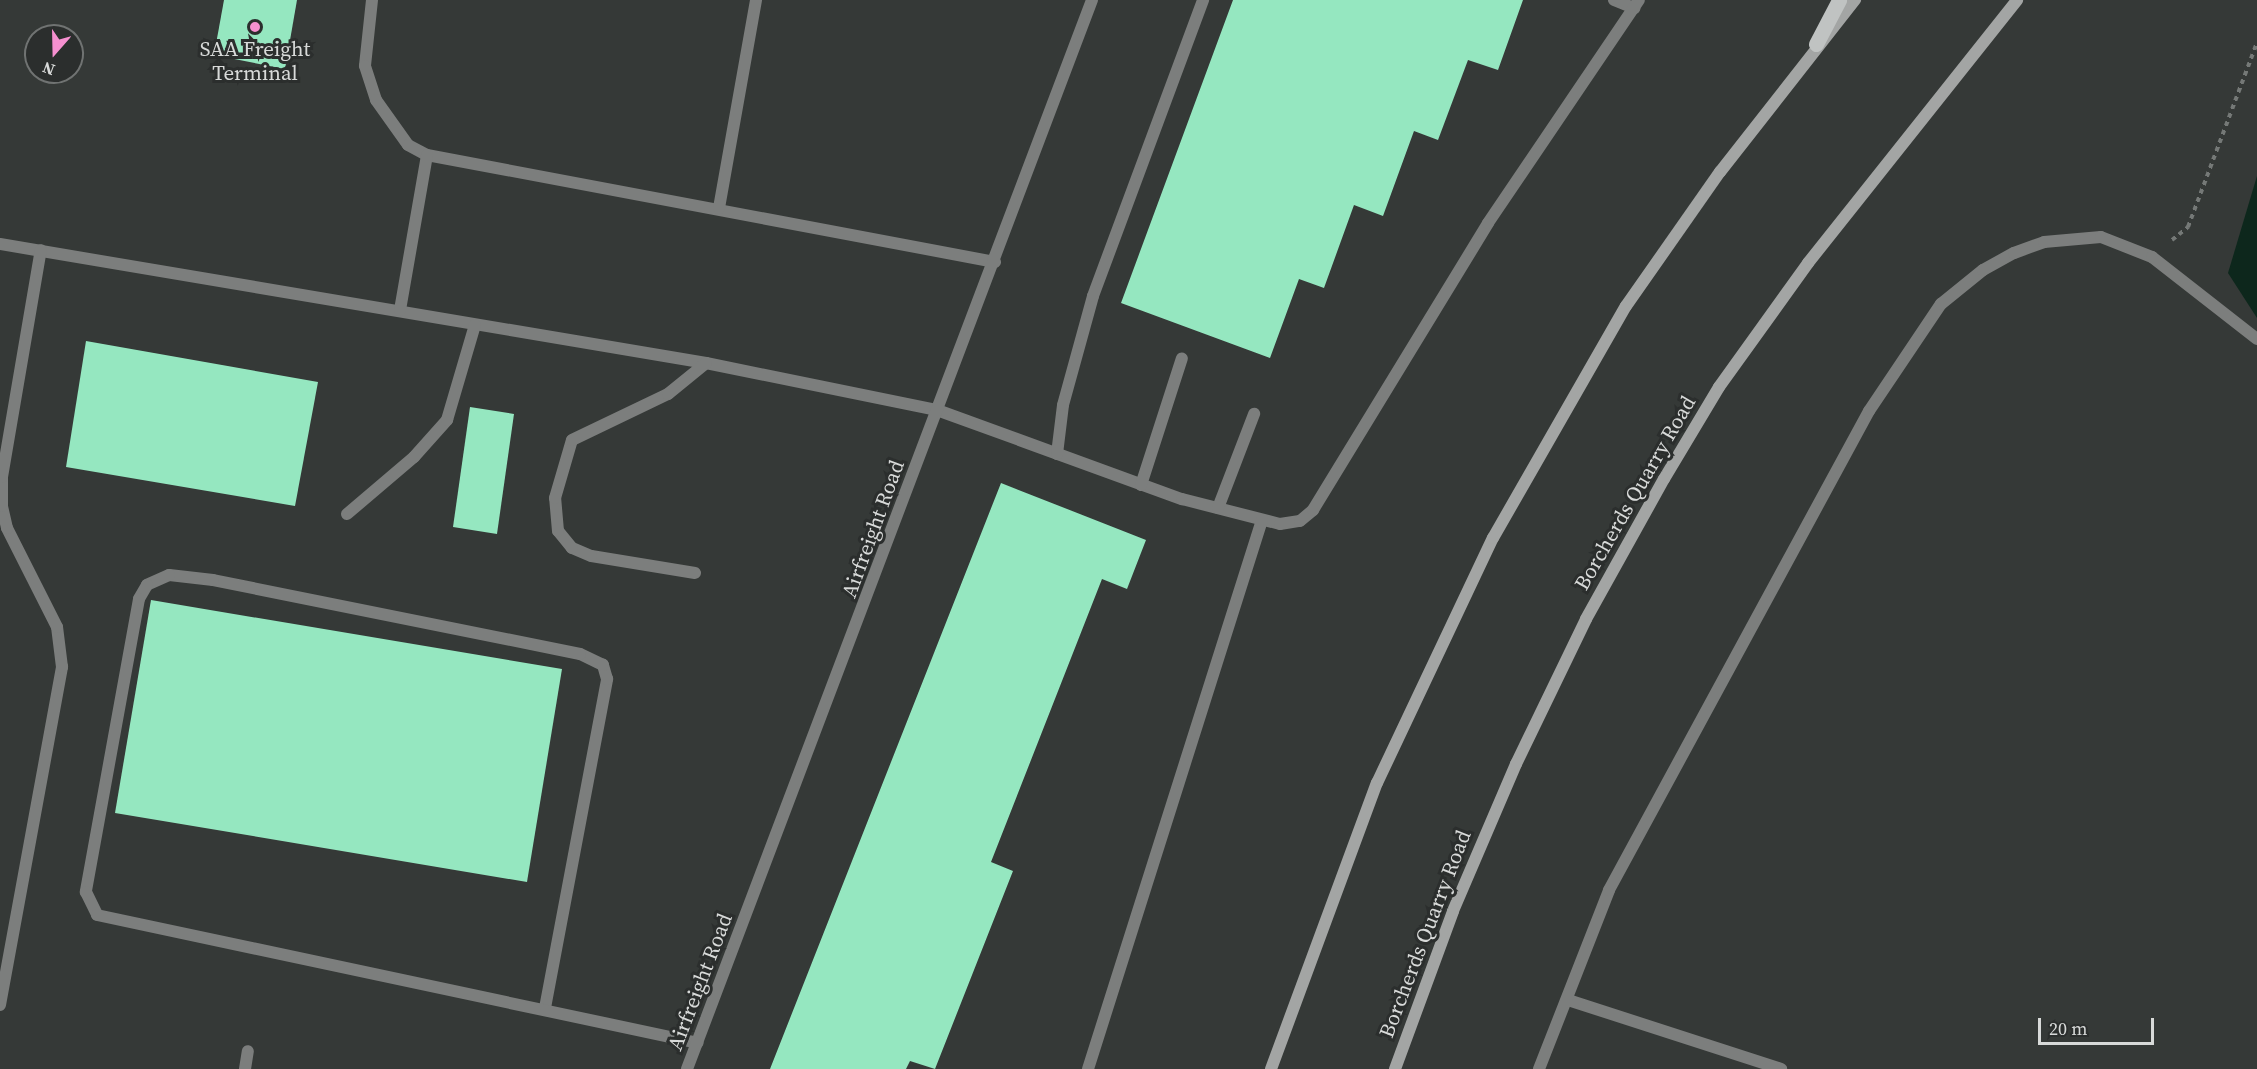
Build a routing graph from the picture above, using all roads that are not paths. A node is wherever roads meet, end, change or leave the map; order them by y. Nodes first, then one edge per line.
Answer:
1 (372, 0) edge
2 (756, 0) edge
3 (1092, 0) edge
4 (1203, 0) edge
5 (1614, 0) edge
6 (1839, 0) edge
7 (1855, 0) edge
8 (2017, 0) edge
9 (1636, 4) edge
10 (1816, 44) junction
11 (427, 155) junction
12 (719, 208) junction
13 (0, 244) edge
14 (41, 250) junction
15 (995, 262) junction
16 (400, 310) junction
17 (475, 325) junction
18 (2257, 339) edge
19 (1182, 358) dead end
20 (706, 363) junction
21 (937, 410) junction
22 (1254, 414) dead end
23 (1057, 454) junction
24 (1141, 485) junction
25 (1218, 508) junction
26 (347, 514) dead end
27 (1262, 520) junction
28 (695, 573) dead end
29 (1568, 1000) junction
30 (0, 1005) edge
31 (545, 1008) junction
32 (698, 1043) junction
33 (248, 1050) dead end
34 (245, 1069) edge
35 (687, 1069) edge
36 (1088, 1069) edge
37 (1272, 1069) edge
38 (1395, 1069) edge
39 (1539, 1069) edge
40 (1780, 1069) edge

1 - 11 lane
2 - 12 lane
3 - 15 lane, Airfreight Road
4 - 23 lane
5 - 9 lane
6 - 10 main road
7 - 10 main road
8 - 38 main road, Borcherds Quarry Road
9 - 27 lane
10 - 37 main road
11 - 12 lane
11 - 16 lane
12 - 15 lane
13 - 14 lane
14 - 16 lane
14 - 30 lane
15 - 21 lane, Airfreight Road
16 - 17 lane
17 - 20 lane
17 - 26 lane
18 - 29 lane
19 - 24 lane
20 - 21 lane
20 - 28 lane
21 - 23 lane
21 - 32 lane, Airfreight Road
22 - 25 lane
23 - 24 lane
24 - 25 lane
25 - 27 lane
27 - 36 lane
29 - 39 lane
29 - 40 lane
31 - 31 lane
31 - 32 lane
32 - 35 lane, Airfreight Road
33 - 34 lane

